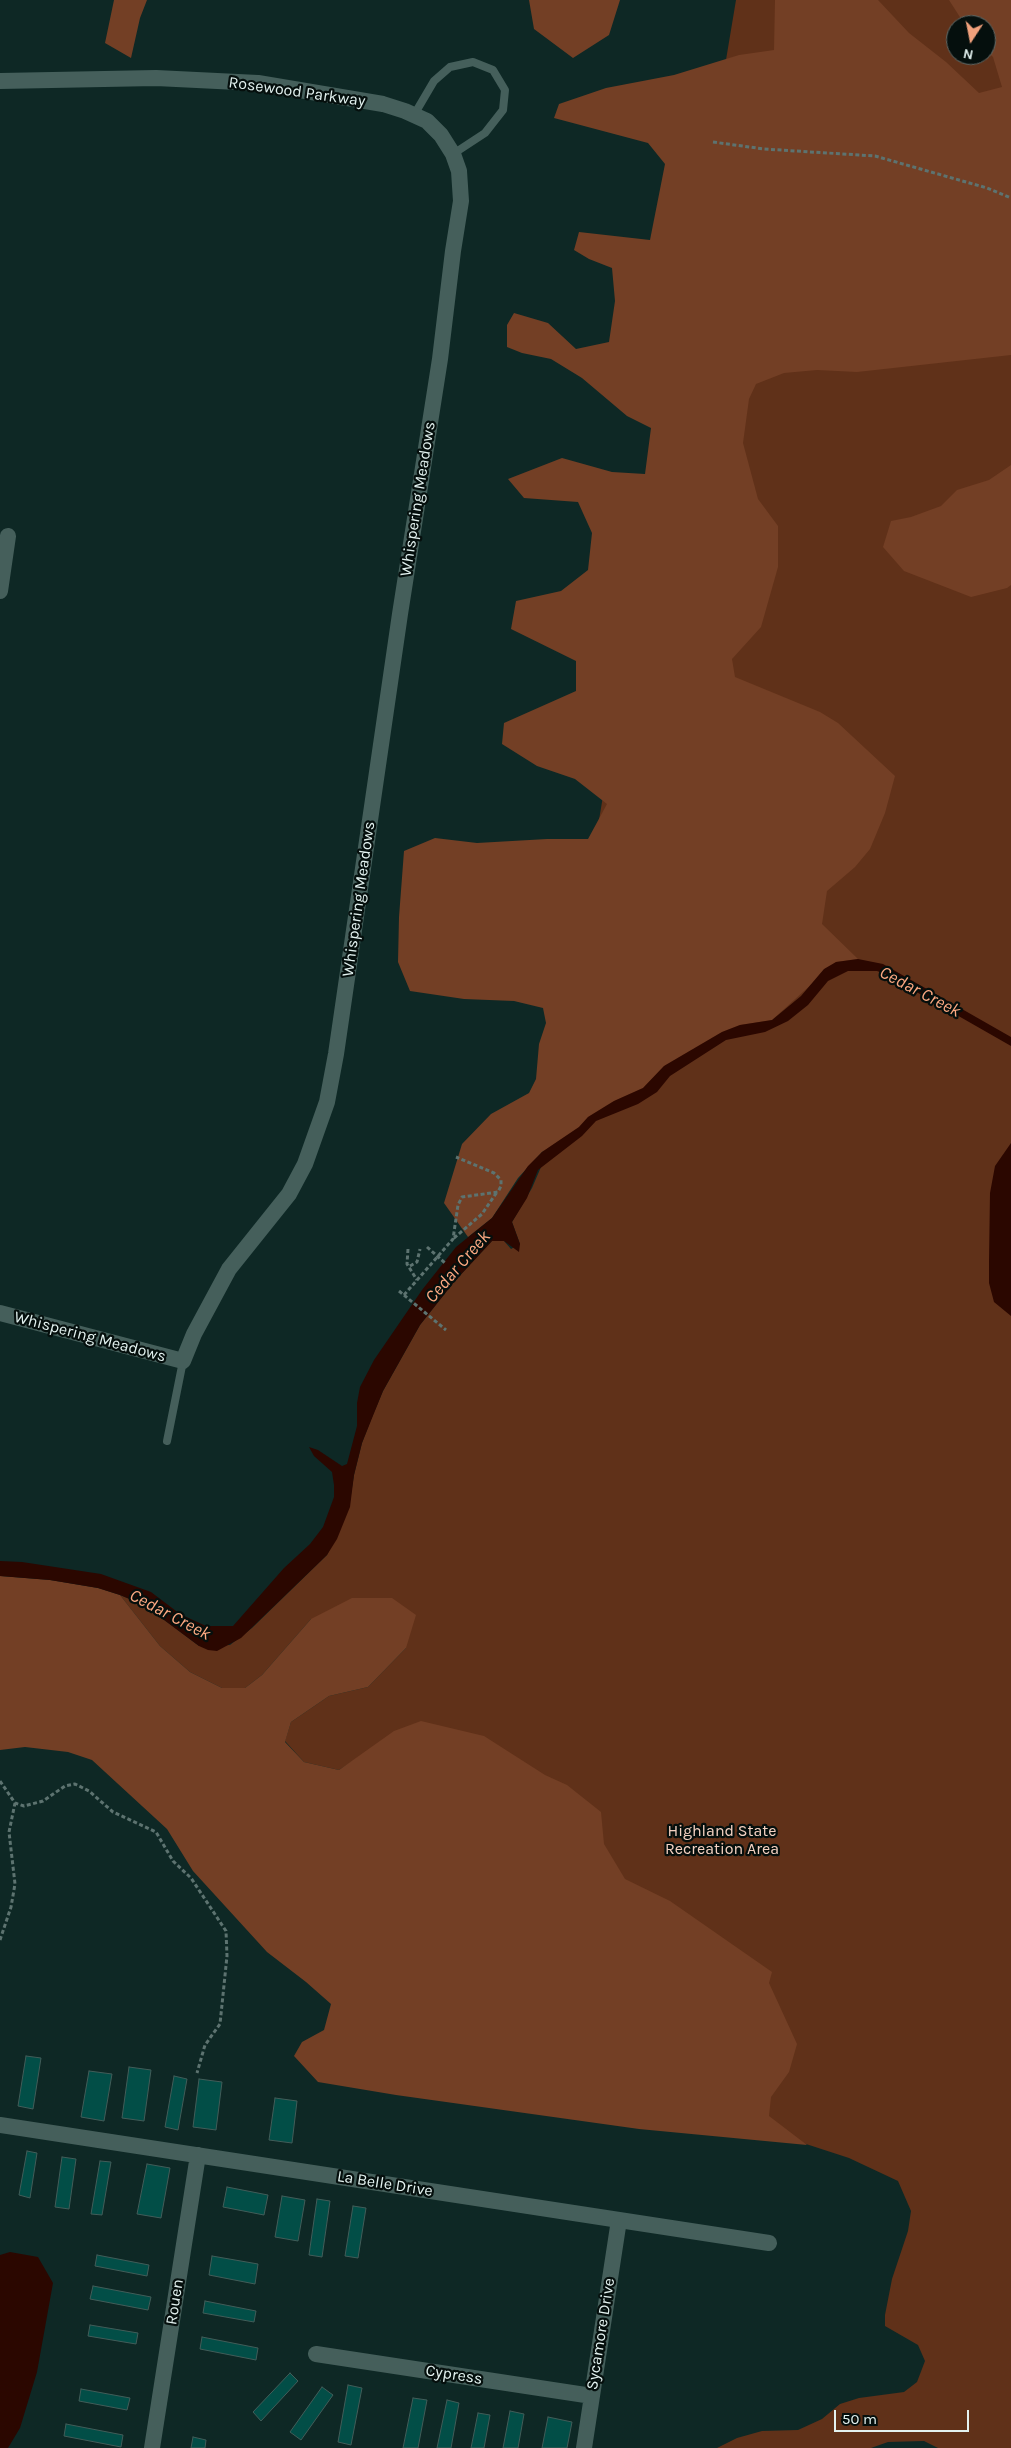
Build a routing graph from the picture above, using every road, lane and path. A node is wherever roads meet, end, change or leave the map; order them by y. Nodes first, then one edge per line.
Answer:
1 (0, 81) edge
2 (414, 115) junction
3 (713, 142) dead end
4 (453, 154) junction
5 (1011, 198) edge
6 (459, 214) joint
7 (8, 536) dead end
8 (0, 591) edge
9 (456, 1158) dead end
10 (498, 1192) junction
11 (453, 1239) junction
12 (427, 1247) dead end
13 (408, 1249) dead end
14 (420, 1249) dead end
15 (438, 1256) junction
16 (445, 1263) dead end
17 (410, 1266) junction
18 (417, 1280) junction
19 (399, 1291) dead end
20 (406, 1296) junction
21 (0, 1313) edge
22 (446, 1330) dead end
23 (183, 1361) junction
24 (167, 1442) dead end
25 (0, 1781) edge
26 (15, 1803) junction
27 (0, 1940) edge
28 (197, 2073) dead end
29 (0, 2125) edge
30 (198, 2156) junction
31 (619, 2220) junction
32 (769, 2243) dead end
33 (316, 2354) dead end
34 (592, 2396) junction
35 (152, 2448) edge
36 (584, 2448) edge

1 - 2 street, Rosewood Parkway
2 - 4 street, Rosewood Parkway
2 - 4 lane
3 - 5 path
4 - 6 street, Rosewood Parkway
6 - 23 street, Whispering Meadows
7 - 8 street
9 - 10 path
10 - 11 path
10 - 11 path
11 - 15 path
12 - 15 path
13 - 17 path
14 - 17 path
15 - 16 path
15 - 18 path
17 - 18 path
18 - 20 path
19 - 20 path
20 - 22 path
21 - 23 street, Whispering Meadows
23 - 24 lane
25 - 26 path
26 - 27 path
26 - 28 path
29 - 30 street, La Belle Drive
30 - 31 street, La Belle Drive
30 - 35 street, Rouen
31 - 32 street, La Belle Drive
31 - 34 street, Sycamore Drive
33 - 34 street, Cypress
34 - 36 street, Sycamore Drive

